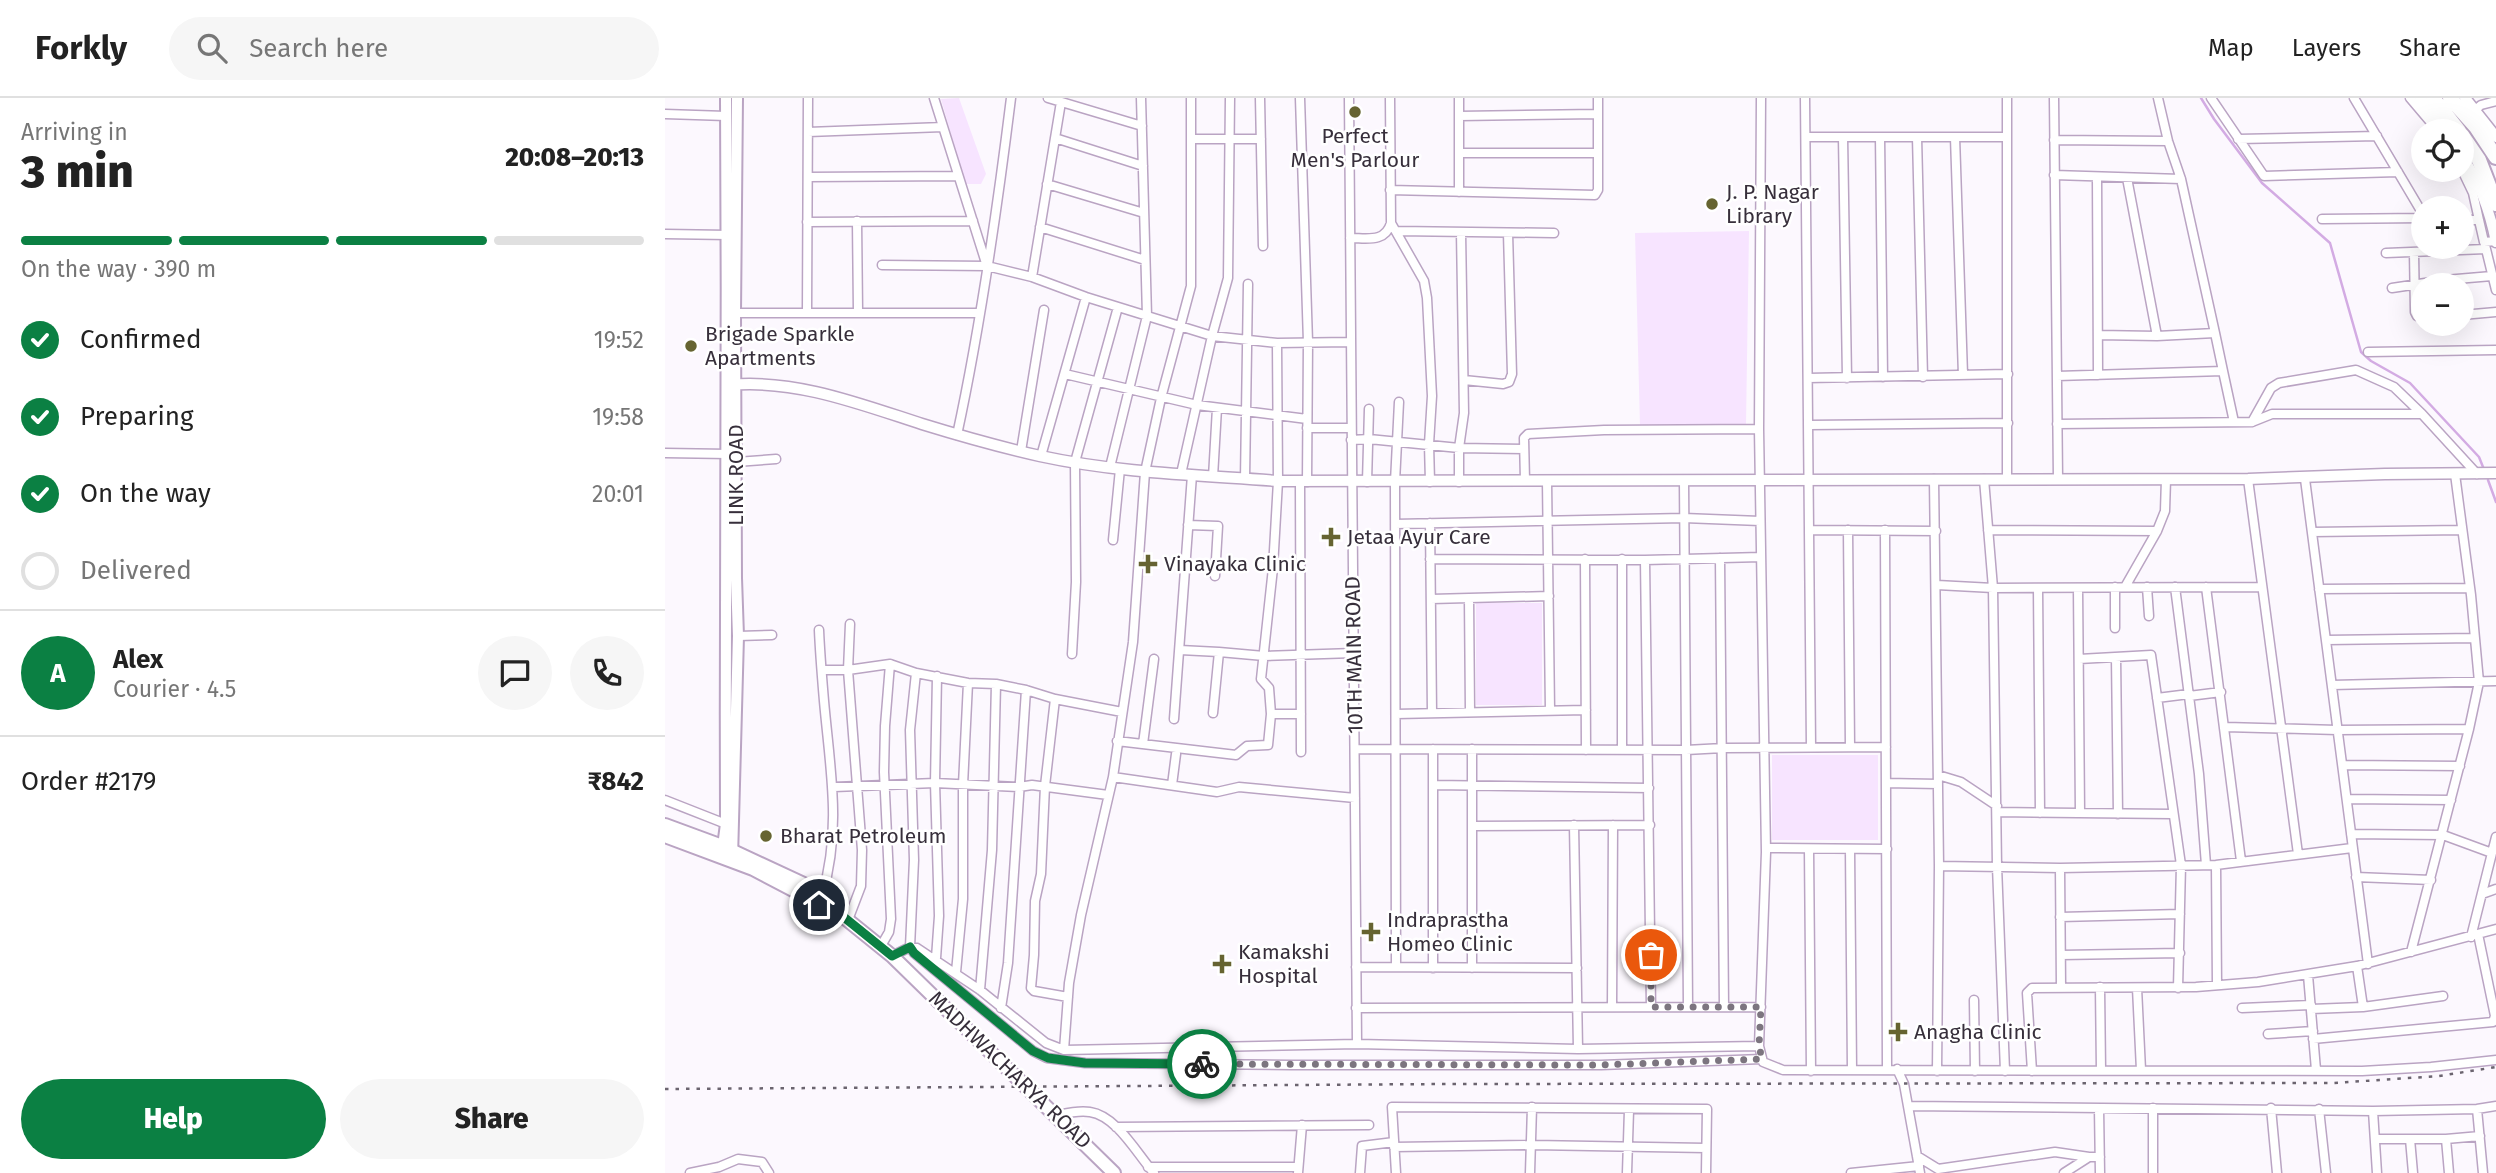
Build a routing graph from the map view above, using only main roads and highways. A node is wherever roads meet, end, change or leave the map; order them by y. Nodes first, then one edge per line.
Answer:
1 (726, 98) edge
2 (737, 98) edge
3 (2433, 98) edge
4 (2450, 98) edge
5 (2450, 119) edge
6 (2474, 152) edge
7 (2496, 157) edge
8 (2496, 204) edge
9 (732, 235) junction
10 (731, 385) junction
11 (732, 456) junction
12 (665, 825) edge
13 (665, 836) edge
14 (727, 854) junction
15 (844, 917) junction
16 (1114, 1173) edge

1 - 9 main road
2 - 9 main road, LINK ROAD
3 - 5 highway
4 - 7 highway
6 - 8 highway
9 - 10 main road
9 - 10 main road, LINK ROAD
10 - 11 main road, LINK ROAD
11 - 14 main road
11 - 14 main road, LINK ROAD
12 - 14 main road, MADHWACHARYA ROAD
13 - 14 main road, MADHWACHARYA ROAD
14 - 15 main road, MADHWACHARYA ROAD
14 - 15 main road, MADHWACHARYA ROAD
15 - 16 main road, MADHWACHARYA ROAD

